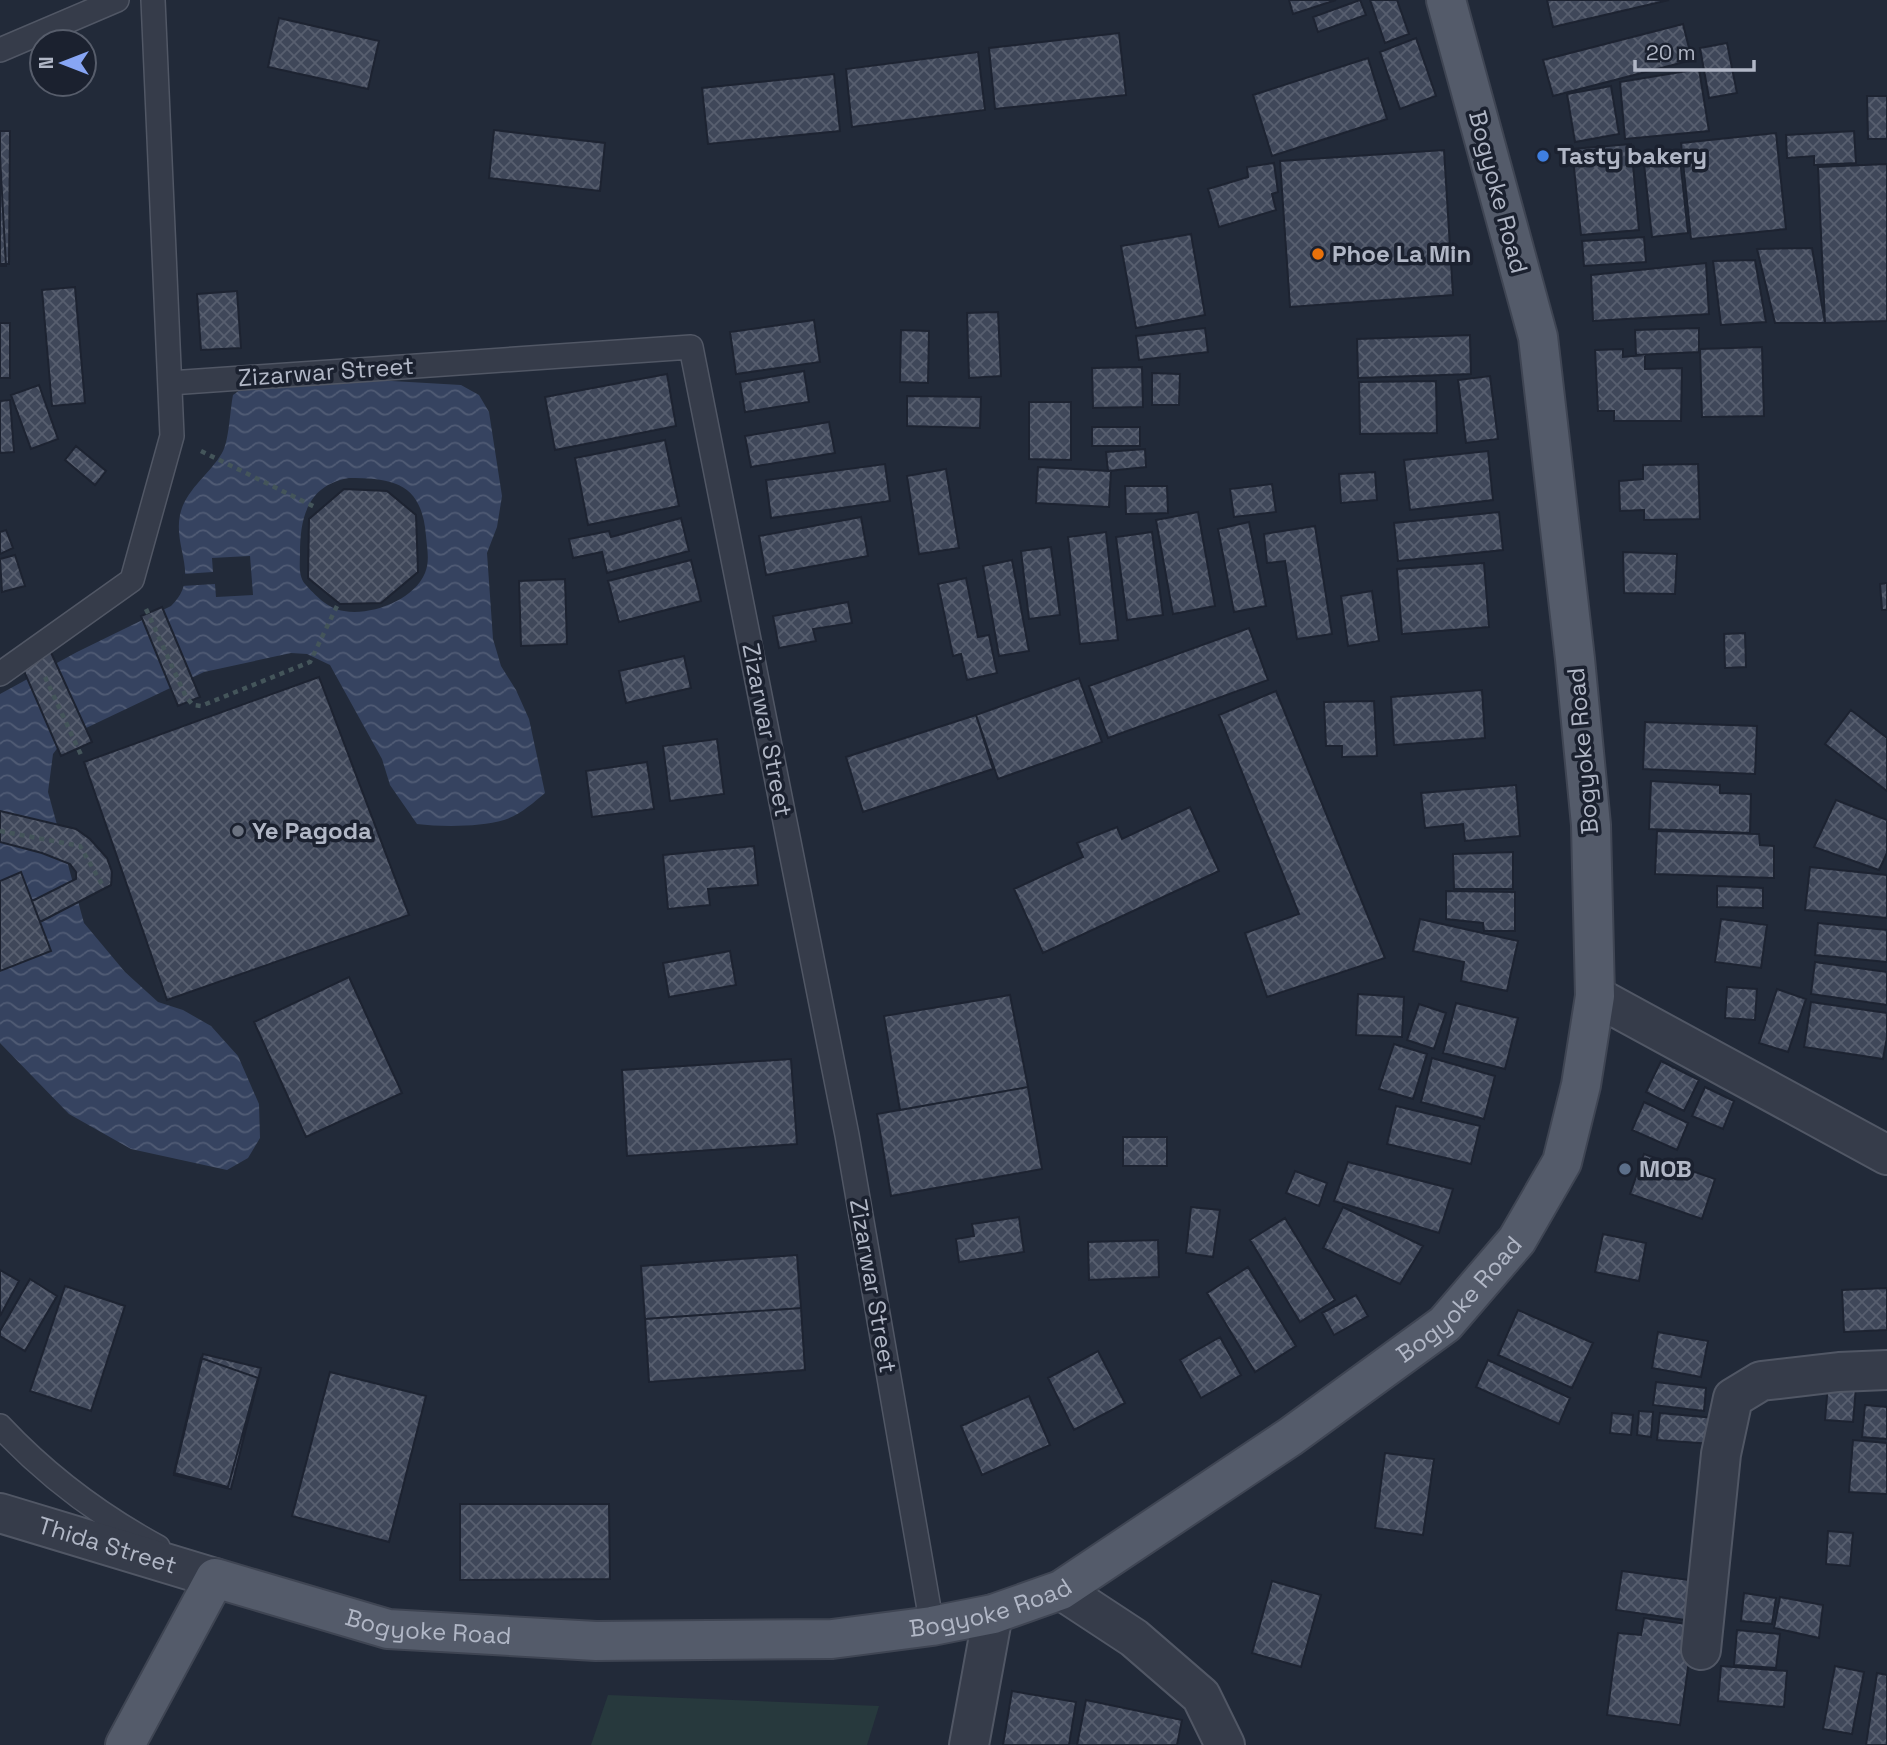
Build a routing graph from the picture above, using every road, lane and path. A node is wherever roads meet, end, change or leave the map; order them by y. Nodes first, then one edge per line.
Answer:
1 (117, 0) edge
2 (153, 0) edge
3 (1446, 0) edge
4 (0, 50) edge
5 (170, 383) junction
6 (213, 457) dead end
7 (314, 507) dead end
8 (145, 605) dead end
9 (337, 605) dead end
10 (0, 674) edge
11 (45, 676) dead end
12 (82, 757) dead end
13 (0, 831) edge
14 (103, 886) dead end
15 (1595, 996) junction
16 (1887, 1154) edge
17 (1887, 1370) edge
18 (0, 1426) edge
19 (0, 1513) edge
20 (215, 1578) junction
21 (1061, 1590) junction
22 (993, 1614) junction
23 (932, 1626) junction
24 (1701, 1650) dead end
25 (125, 1745) edge
26 (969, 1745) edge
27 (1225, 1745) edge

1 - 4 lane
2 - 5 lane
3 - 15 main road, Bogyoke Road
5 - 10 lane
5 - 23 lane, Zizarwar Street
6 - 7 path
8 - 9 path
11 - 12 path
13 - 14 path
15 - 16 street
15 - 21 main road, Bogyoke Road
17 - 24 street
18 - 20 lane
19 - 20 street, Thida Street
20 - 23 main road, Bogyoke Road
20 - 25 main road
21 - 22 main road, Bogyoke Road
21 - 27 street
22 - 23 main road, Bogyoke Road
22 - 26 street

